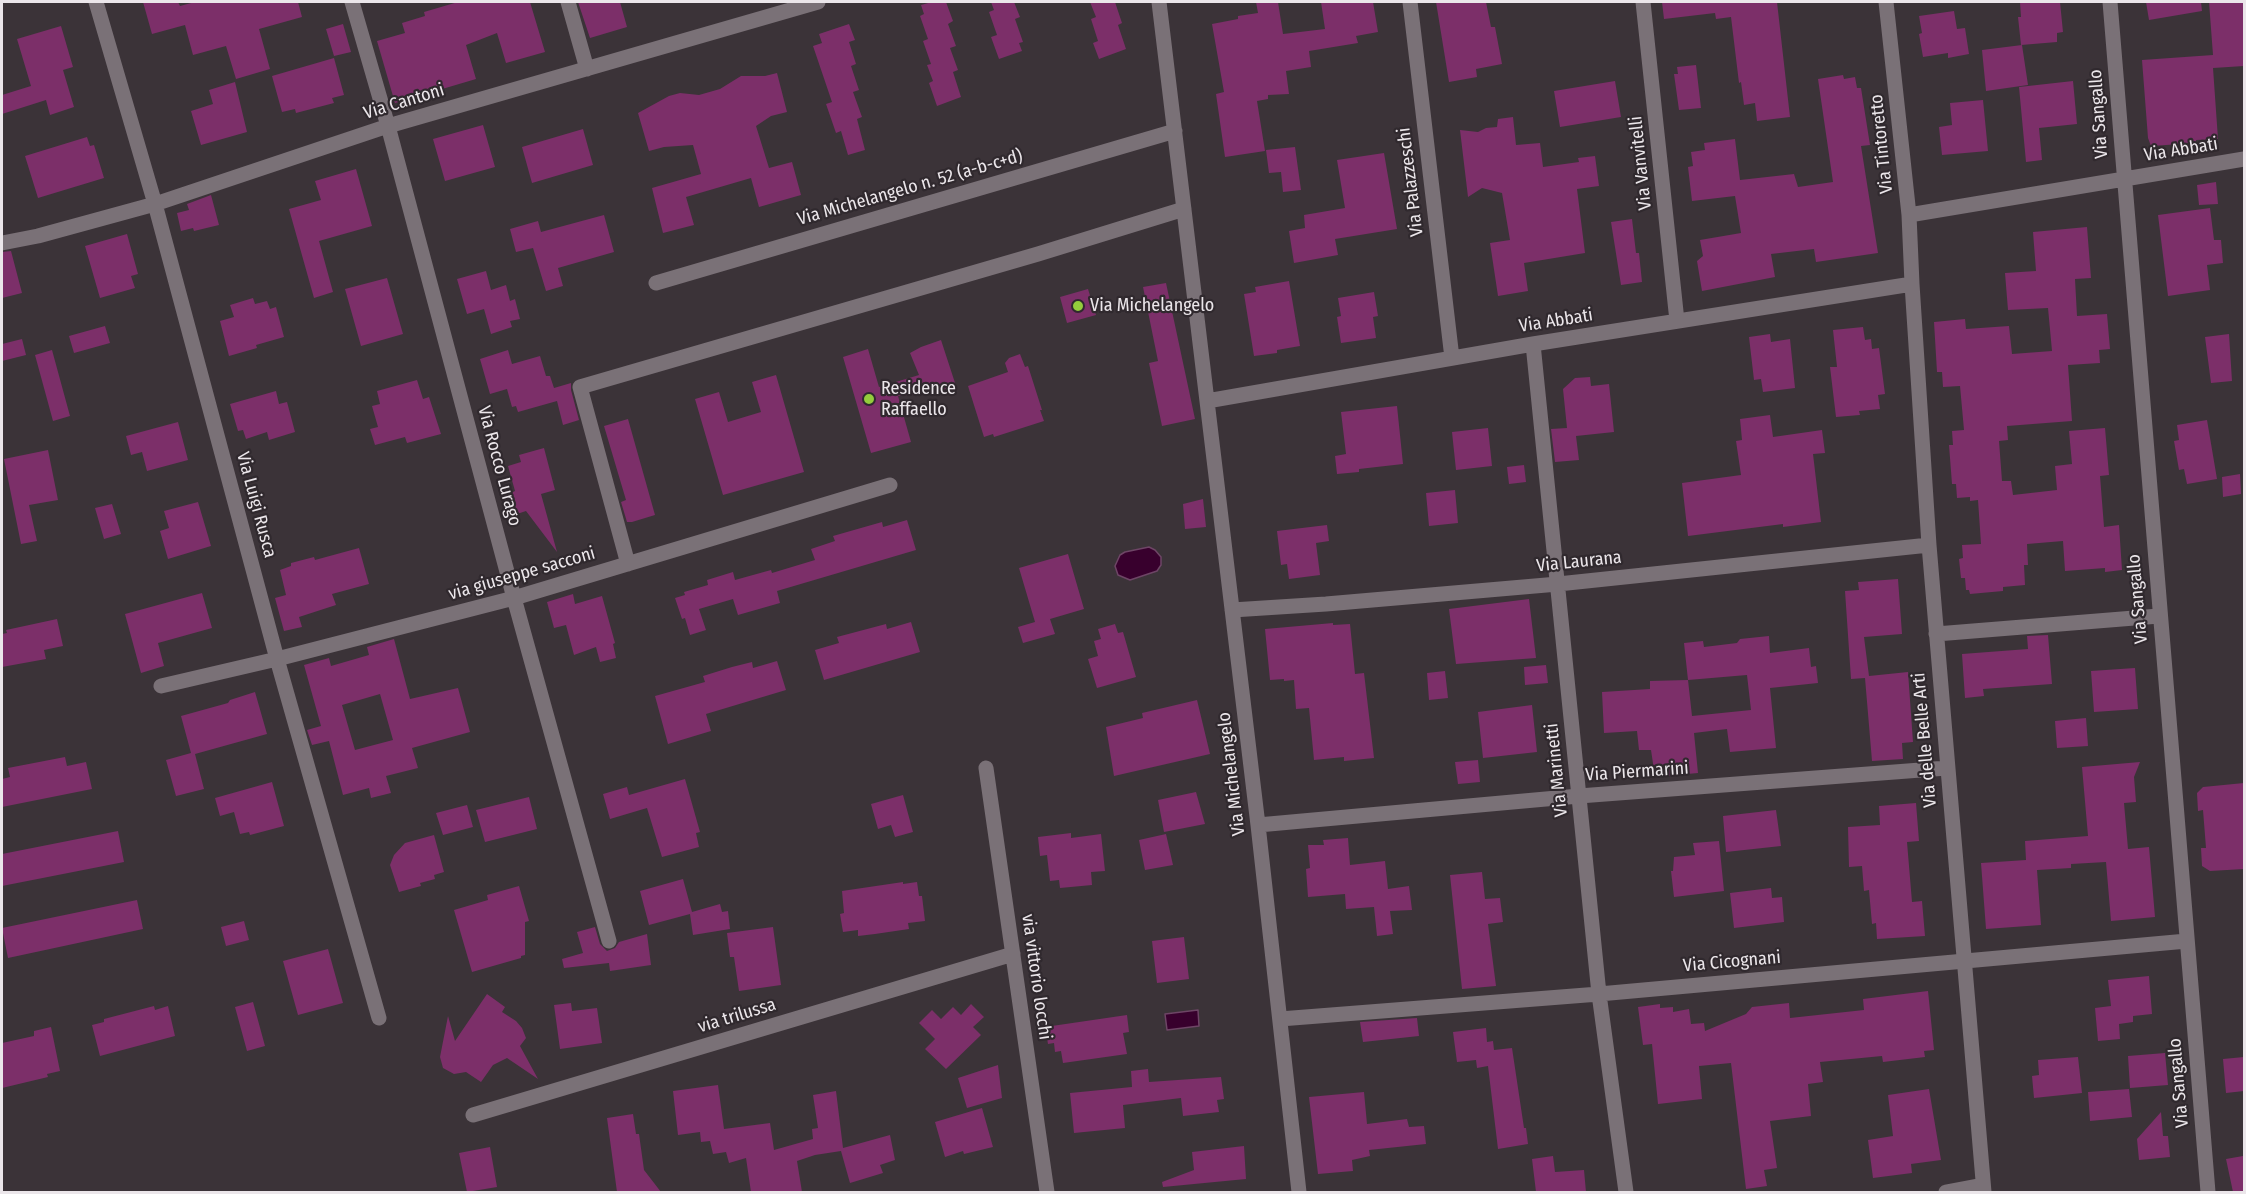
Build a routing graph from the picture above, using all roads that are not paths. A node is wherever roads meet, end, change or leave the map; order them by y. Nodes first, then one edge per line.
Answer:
1 (96, 2) edge
2 (352, 2) edge
3 (568, 2) edge
4 (818, 2) edge
5 (1159, 2) edge
6 (1410, 2) edge
7 (1643, 2) edge
8 (1886, 2) edge
9 (2110, 2) edge
10 (587, 69) junction
11 (388, 126) junction
12 (1175, 131) junction
13 (2244, 159) edge
14 (2123, 179) junction
15 (155, 204) junction
16 (1184, 209) junction
17 (1909, 215) junction
18 (2, 243) edge
19 (656, 283) dead end
20 (1912, 284) junction
21 (1677, 321) junction
22 (1533, 344) junction
23 (1452, 358) junction
24 (1207, 401) junction
25 (890, 485) dead end
26 (1929, 545) junction
27 (628, 564) junction
28 (1558, 584) junction
29 (514, 598) junction
30 (1232, 610) junction
31 (2160, 616) junction
32 (1936, 634) junction
33 (278, 659) junction
34 (161, 686) dead end
35 (986, 768) dead end
36 (1947, 768) junction
37 (1579, 796) junction
38 (1258, 825) junction
39 (609, 941) dead end
40 (2187, 941) junction
41 (1013, 954) junction
42 (1963, 960) junction
43 (1599, 994) junction
44 (380, 1018) dead end
45 (1280, 1019) junction
46 (473, 1115) dead end
47 (1983, 1189) edge
48 (1047, 1192) edge
49 (1299, 1192) edge
50 (1626, 1192) edge
51 (1946, 1192) edge
52 (2208, 1192) edge

1 - 15 street, Via Luigi Rusca
2 - 11 street, Via Rocco Lurago
3 - 10 street
4 - 10 street, Via Cantoni
5 - 12 street, Via Michelangelo
6 - 23 street, Via Palazzeschi
7 - 21 street, Via Vanvitelli
8 - 17 street, Via Tintoretto
9 - 14 street, Via Sangallo
10 - 11 street, Via Cantoni
11 - 15 street, Via Cantoni
11 - 29 street, Via Rocco Lurago
12 - 16 street, Via Michelangelo
12 - 19 street, Via Michelangelo n. 52 (a-b-c+d)
13 - 14 street, Via Abbati
14 - 17 street, Via Abbati
14 - 31 street, Via Sangallo
15 - 18 street, Via Cantoni
15 - 33 street, Via Luigi Rusca
16 - 24 street, Via Michelangelo
16 - 27 street
17 - 20 street, Via Tintoretto
20 - 21 street, Via Abbati
20 - 26 street, Via delle Belle Arti
21 - 22 street, Via Abbati
22 - 23 street, Via Abbati
22 - 28 street, Via Marinetti
23 - 24 street, Via Abbati
24 - 30 street, Via Michelangelo
25 - 27 street, via giuseppe sacconi
26 - 28 street, Via Laurana
26 - 32 street, Via delle Belle Arti
27 - 29 street, via giuseppe sacconi
28 - 30 street, Via Laurana
28 - 37 street, Via Marinetti
29 - 33 street, via giuseppe sacconi
29 - 39 street, Via Rocco Lurago
30 - 38 street, Via Michelangelo
31 - 32 street
31 - 40 street, Via Sangallo
32 - 36 street, Via delle Belle Arti
33 - 34 street, via giuseppe sacconi
33 - 44 street, Via Luigi Rusca
35 - 41 street, via vittorio locchi
36 - 37 street, Via Piermarini
36 - 42 street, Via delle Belle Arti
37 - 38 street, Via Piermarini
37 - 43 street, Via Marinetti
38 - 45 street, Via Michelangelo
40 - 42 street, Via Cicognani
40 - 52 street, Via Sangallo
41 - 46 street, via trilussa
41 - 48 street, via vittorio locchi
42 - 43 street, Via Cicognani
42 - 47 street, Via delle Belle Arti
43 - 45 street, Via Cicognani
43 - 50 street, Via Marinetti
45 - 49 street, Via Michelangelo
47 - 51 street

